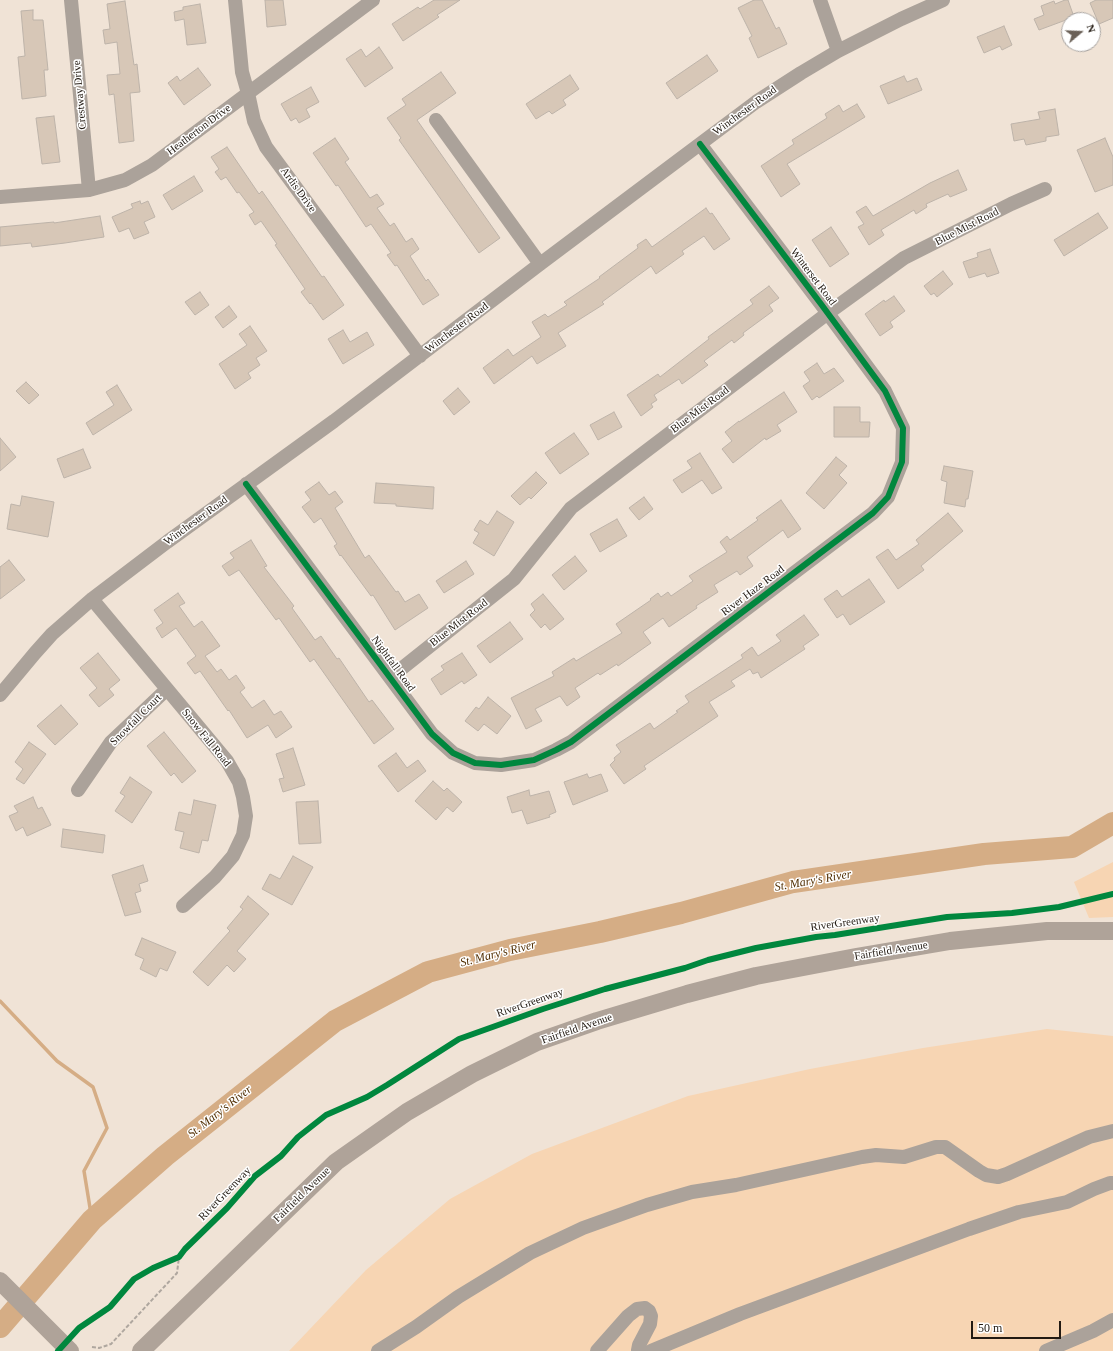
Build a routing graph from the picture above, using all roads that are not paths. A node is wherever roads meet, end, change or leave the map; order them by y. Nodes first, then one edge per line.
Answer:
1 (71, 0) edge
2 (235, 0) edge
3 (373, 0) edge
4 (820, 0) edge
5 (943, 0) edge
6 (838, 51) junction
7 (248, 93) junction
8 (436, 120) dead end
9 (700, 144) junction
10 (1045, 189) dead end
11 (89, 190) junction
12 (0, 197) edge
13 (540, 264) junction
14 (828, 313) junction
15 (420, 356) junction
16 (903, 428) joint
17 (246, 484) junction
18 (92, 599) junction
19 (391, 677) junction
20 (166, 690) junction
21 (0, 696) edge
22 (571, 742) joint
23 (78, 790) dead end
24 (183, 906) dead end
25 (1113, 931) edge
26 (1113, 1131) edge
27 (1113, 1183) edge
28 (0, 1281) edge
29 (1113, 1320) edge
30 (70, 1351) edge
31 (141, 1351) edge
32 (378, 1351) edge
33 (597, 1351) edge
34 (639, 1351) edge
35 (651, 1351) edge
36 (1046, 1351) edge

1 - 11 street, Crestway Drive
2 - 7 street, Ardis Drive
3 - 7 street, Heatherton Drive
4 - 6 street
5 - 6 street, Winchester Road
6 - 9 street, Winchester Road
7 - 11 street, Heatherton Drive
7 - 15 street, Ardis Drive
8 - 13 street
9 - 13 street, Winchester Road
9 - 14 street, Winterset Road
10 - 14 street, Blue Mist Road
11 - 12 street, Heatherton Drive
13 - 15 street, Winchester Road
14 - 16 street, Winterset Road
14 - 19 street, Blue Mist Road
15 - 17 street, Winchester Road
16 - 22 street, River Haze Road
17 - 18 street, Winchester Road
17 - 19 street, Nightfall Road
18 - 20 street, Snow Fall Road
18 - 21 street, Winchester Road
19 - 22 street, Nightfall Road
20 - 23 street, Snowfall Court
20 - 24 street, Snow Fall Road
25 - 31 main road, Fairfield Avenue
26 - 32 street
27 - 35 street
28 - 30 main road
29 - 36 street
33 - 34 street

